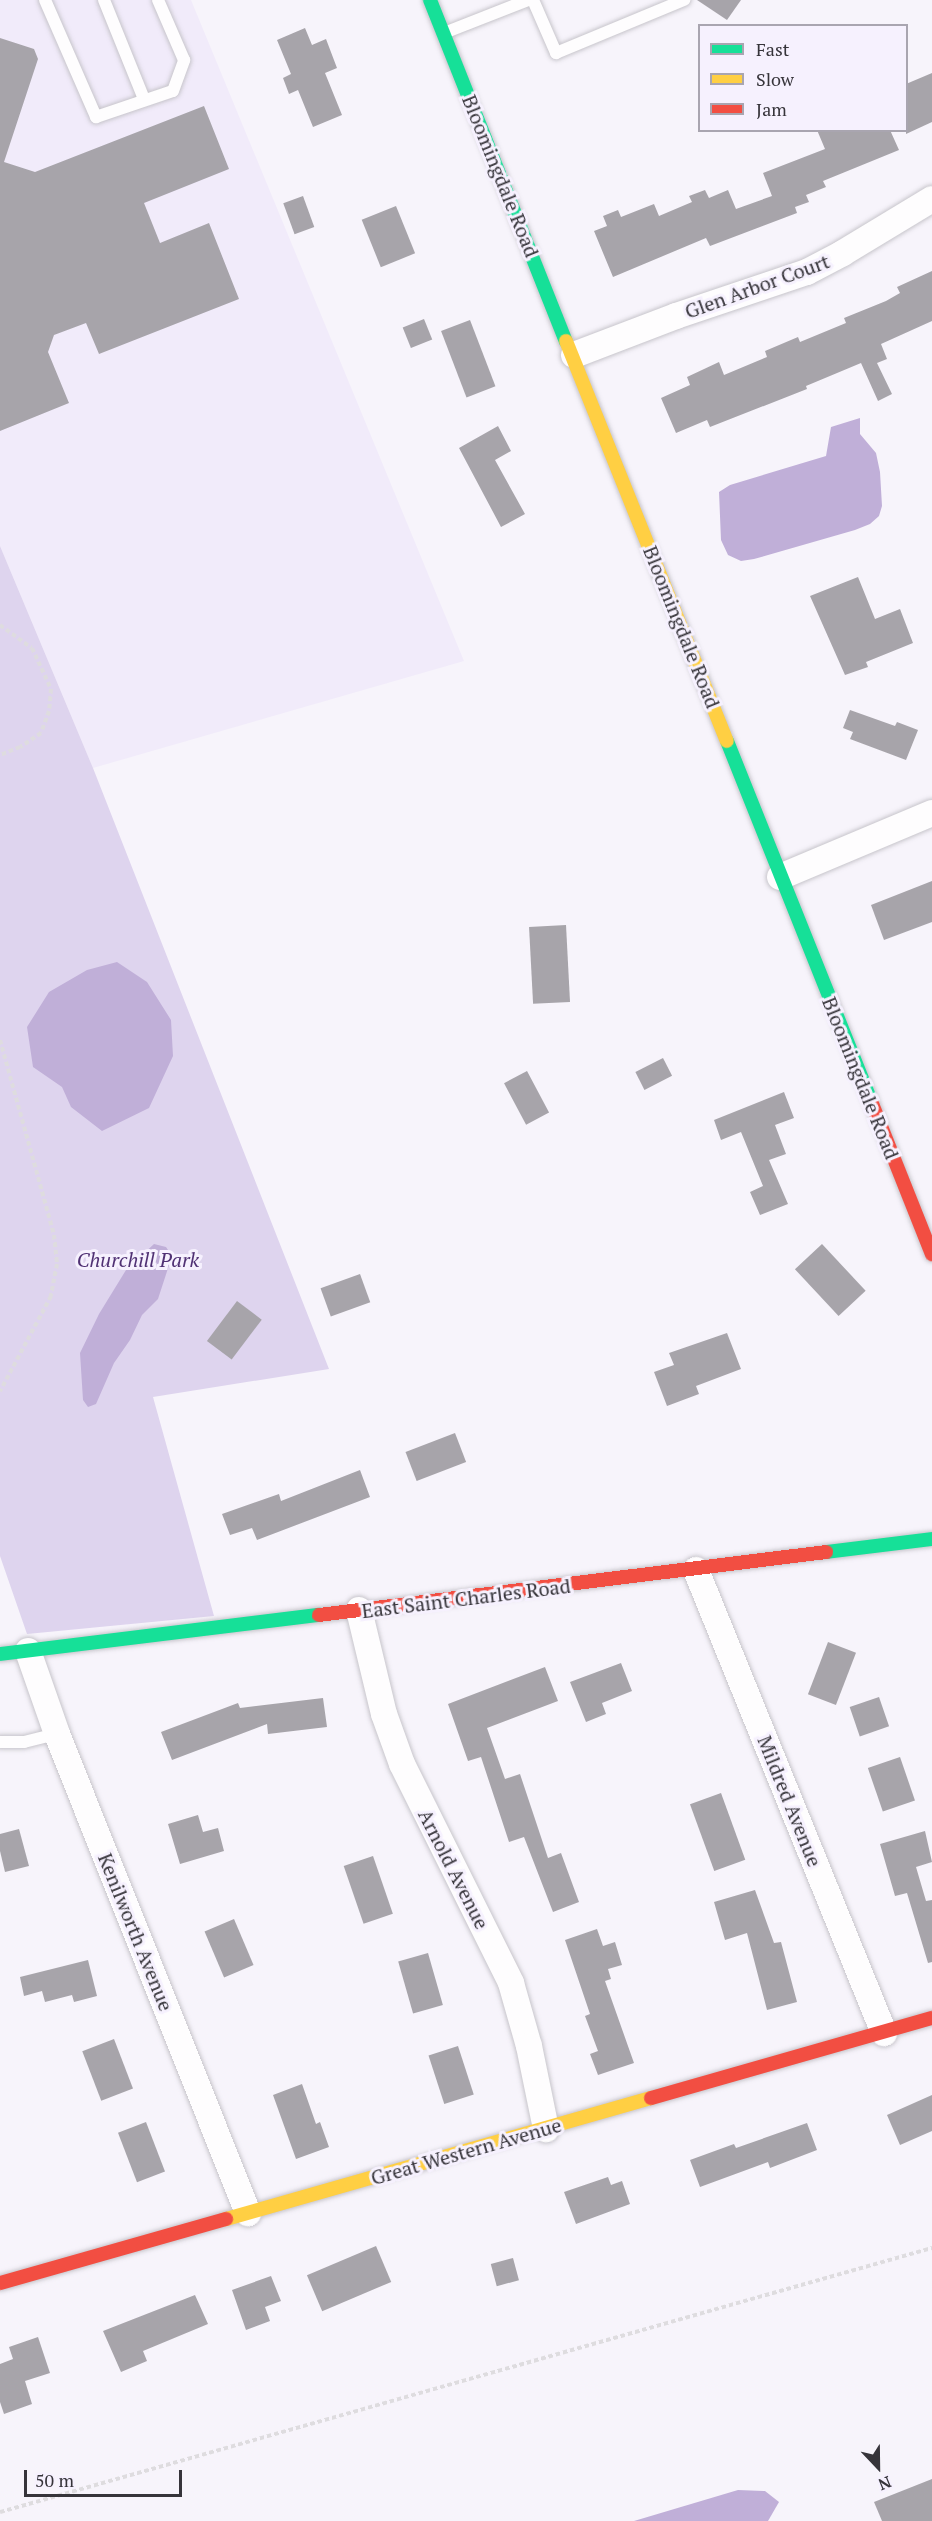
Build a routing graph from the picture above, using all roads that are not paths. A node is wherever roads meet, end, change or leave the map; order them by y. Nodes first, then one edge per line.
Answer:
1 (45, 0) edge
2 (104, 0) edge
3 (158, 0) edge
4 (430, 0) edge
5 (528, 0) edge
6 (533, 0) edge
7 (684, 0) edge
8 (443, 33) junction
9 (144, 99) junction
10 (932, 199) edge
11 (574, 355) junction
12 (932, 813) edge
13 (780, 877) junction
14 (932, 1254) edge
15 (932, 1539) edge
16 (696, 1570) junction
17 (359, 1610) junction
18 (28, 1651) junction
19 (0, 1654) edge
20 (57, 1734) junction
21 (0, 1742) edge
22 (932, 2018) edge
23 (884, 2033) junction
24 (546, 2129) junction
25 (248, 2213) junction
26 (0, 2283) edge

1 - 9 lane
2 - 9 lane
3 - 9 lane
4 - 8 street, Bloomingdale Road
5 - 8 lane
6 - 7 lane
8 - 11 street, Bloomingdale Road
10 - 11 street, Glen Arbor Court
11 - 13 street, Bloomingdale Road
12 - 13 street
13 - 14 street, Bloomingdale Road
15 - 16 street, East Saint Charles Road
16 - 17 street, East Saint Charles Road
16 - 23 street, Mildred Avenue
17 - 18 street, East Saint Charles Road
17 - 24 street, Arnold Avenue
18 - 19 street, East Saint Charles Road
18 - 20 street, Kenilworth Avenue
20 - 21 lane
20 - 25 street, Kenilworth Avenue
22 - 23 street, Great Western Avenue
23 - 24 street, Great Western Avenue
24 - 25 street, Great Western Avenue
25 - 26 street, Great Western Avenue

